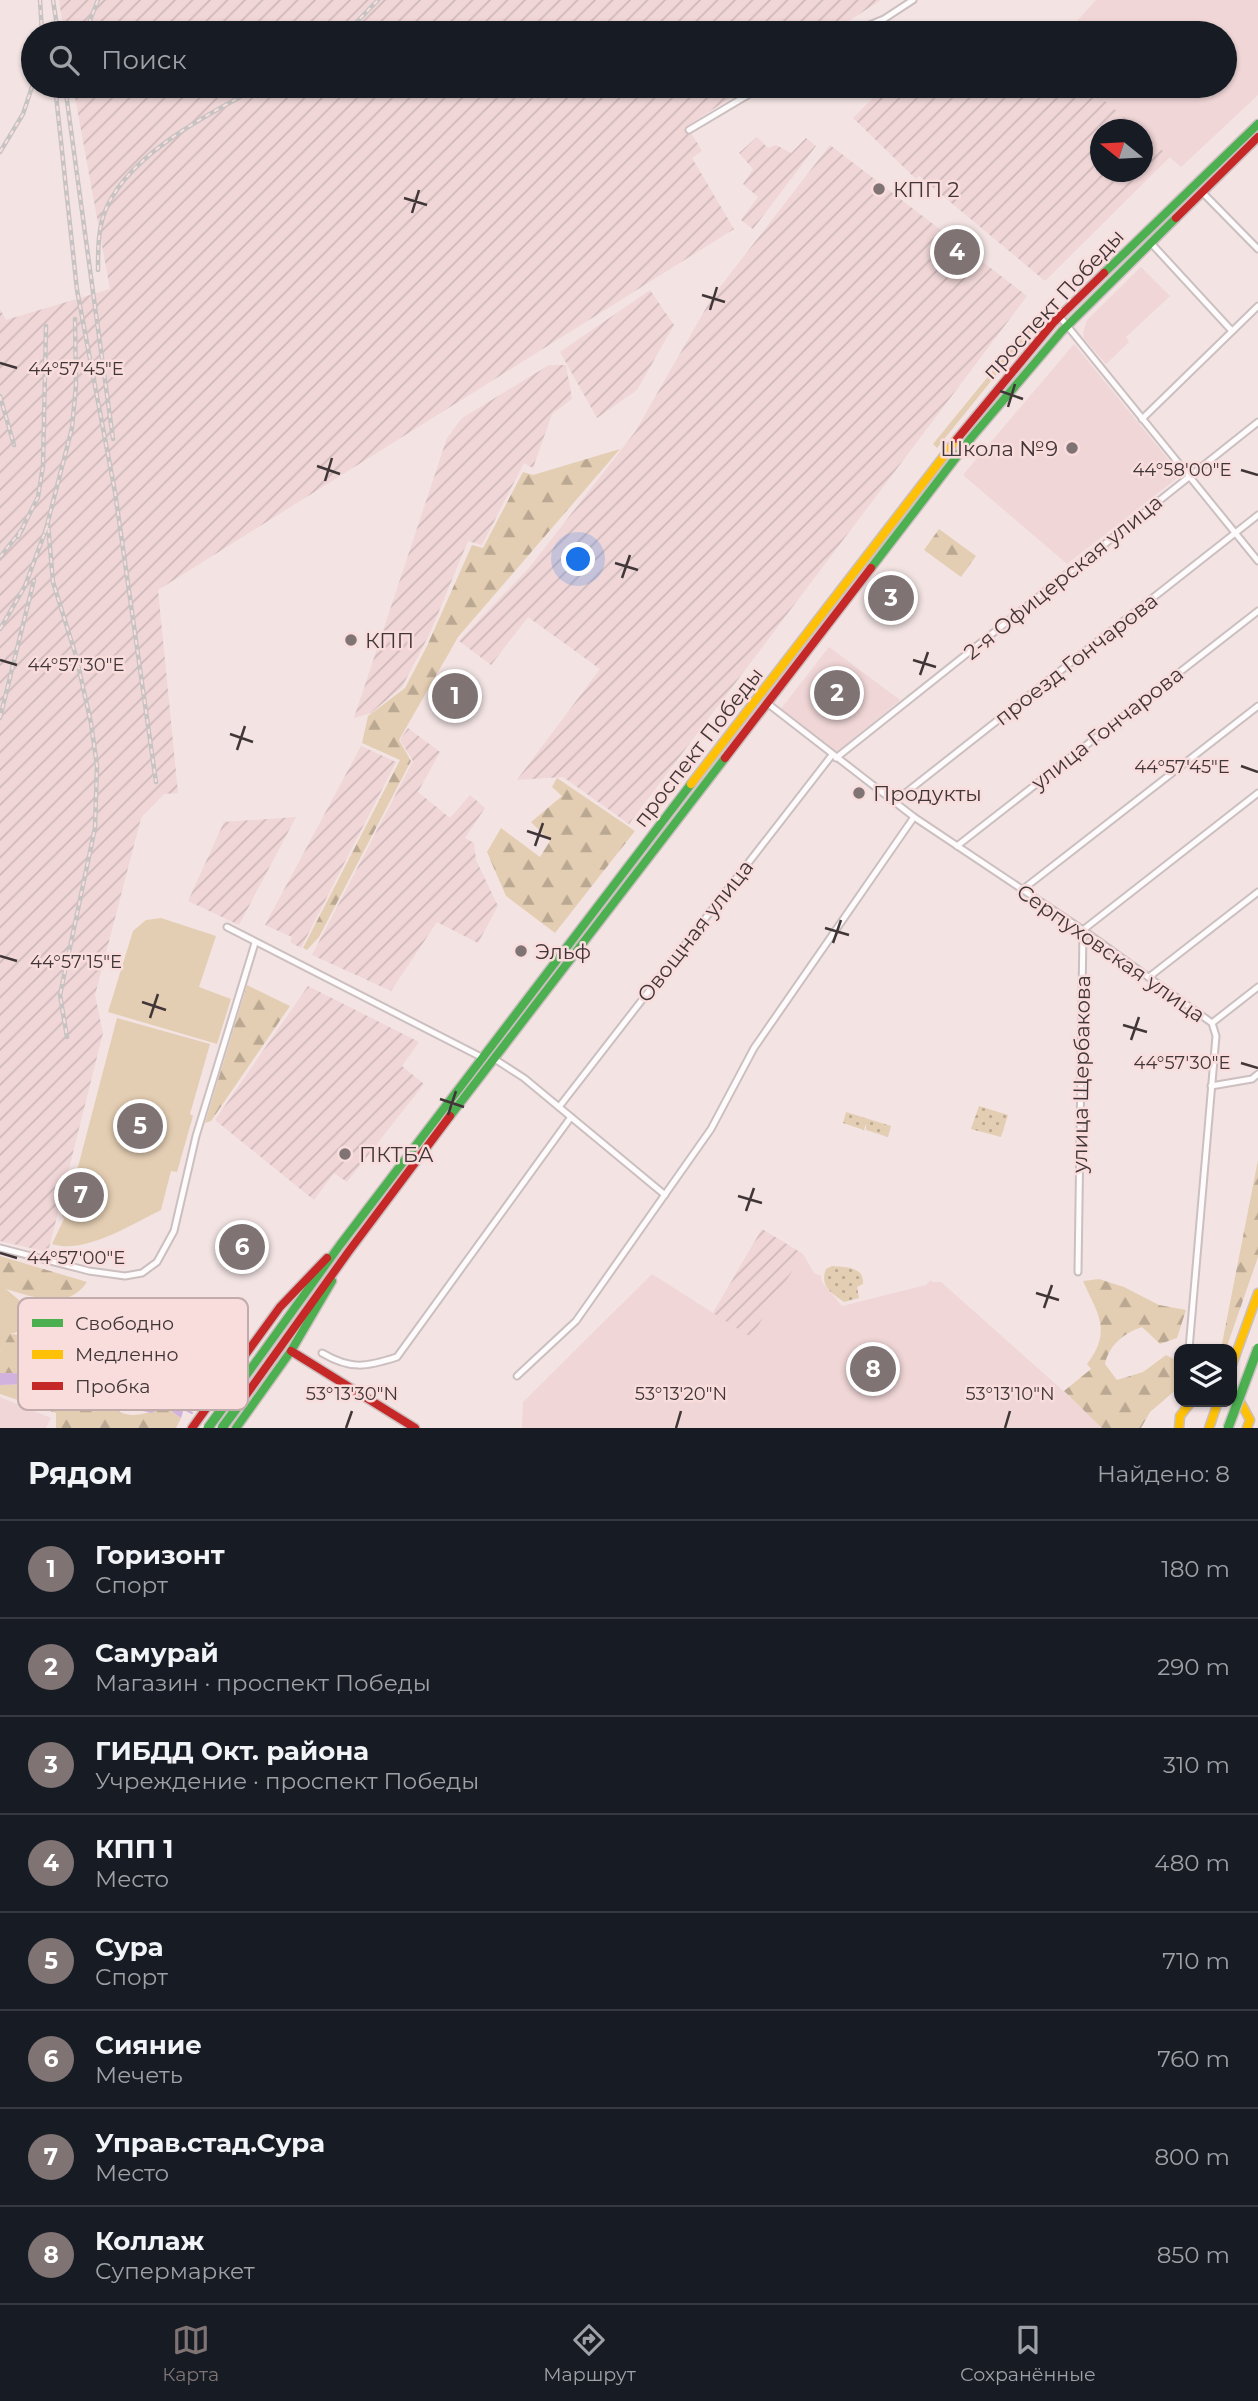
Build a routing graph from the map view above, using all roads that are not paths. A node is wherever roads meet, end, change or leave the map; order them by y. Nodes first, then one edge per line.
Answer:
1 (913, 0) edge
2 (879, 21) edge
3 (743, 98) edge
4 (1258, 124) edge
5 (689, 130) dead end
6 (1258, 138) edge
7 (1202, 192) junction
8 (1150, 242) junction
9 (1258, 249) edge
10 (1258, 306) edge
11 (1059, 317) junction
12 (1067, 325) junction
13 (1232, 331) junction
14 (1142, 419) junction
15 (1258, 422) edge
16 (1189, 476) junction
17 (1258, 516) edge
18 (1235, 533) junction
19 (1258, 561) edge
20 (1258, 611) edge
21 (767, 704) junction
22 (1258, 706) edge
23 (834, 757) junction
24 (1258, 793) edge
25 (894, 802) junction
26 (914, 817) junction
27 (957, 846) junction
28 (1022, 890) junction
29 (1258, 892) edge
30 (228, 928) dead end
31 (1083, 930) junction
32 (255, 943) junction
33 (1149, 977) junction
34 (1258, 987) edge
35 (1212, 1023) junction
36 (481, 1058) junction
37 (494, 1058) junction
38 (1258, 1074) edge
39 (1211, 1086) junction
40 (559, 1107) junction
41 (571, 1117) junction
42 (665, 1195) junction
43 (340, 1245) junction
44 (0, 1248) edge
45 (349, 1251) junction
46 (1078, 1272) dead end
47 (1258, 1293) edge
48 (1189, 1344) edge
49 (1258, 1348) edge
50 (248, 1351) edge
51 (291, 1351) junction
52 (1237, 1351) edge
53 (322, 1353) dead end
54 (248, 1373) edge
55 (517, 1376) dead end
56 (248, 1392) edge
57 (1237, 1400) edge
58 (1187, 1407) edge
59 (1216, 1407) edge
60 (205, 1410) edge
61 (218, 1410) edge
62 (221, 1410) edge
63 (235, 1410) edge
64 (237, 1426) edge
65 (192, 1428) edge
66 (208, 1428) edge
67 (222, 1428) edge
68 (415, 1428) edge
69 (1178, 1428) edge
70 (1209, 1428) edge
71 (1228, 1428) edge
72 (1247, 1428) edge

1 - 2 street
3 - 5 street
4 - 11 main road, проспект Победы
6 - 7 main road, проспект Победы
7 - 8 main road, проспект Победы
7 - 9 street
8 - 12 main road, проспект Победы
8 - 13 street
10 - 13 street
11 - 12 street
11 - 36 main road, проспект Победы
12 - 14 street
12 - 21 main road, проспект Победы
13 - 14 street
14 - 16 street
15 - 16 street, 2-я Офицерская улица
16 - 18 street
16 - 23 street, 2-я Офицерская улица
17 - 18 street, проезд Гончарова
18 - 19 street
18 - 25 street, проезд Гончарова
20 - 27 street, улица Гончарова
21 - 23 street, Серпуховская улица
21 - 37 main road, проспект Победы
22 - 28 street
23 - 25 street, Серпуховская улица
23 - 40 street, Овощная улица
24 - 31 street
25 - 26 street, Серпуховская улица
26 - 27 street, Серпуховская улица
26 - 42 street
27 - 28 street, Серпуховская улица
28 - 31 street, Серпуховская улица
29 - 33 street
30 - 32 street
31 - 33 street, Серпуховская улица
31 - 46 street, улица Щербакова
32 - 36 street
32 - 44 street
33 - 35 street, Серпуховская улица
34 - 35 street
35 - 39 street, Серпуховская улица
36 - 37 street
36 - 43 main road, проспект Победы
37 - 40 street
37 - 45 main road, проспект Победы
38 - 39 street
39 - 48 street, Серпуховская улица
40 - 41 street
41 - 42 street
41 - 53 street
42 - 55 street
43 - 50 main road
43 - 54 main road, проспект Победы, bridge
45 - 51 main road
45 - 56 main road, проспект Победы, bridge
47 - 52 main road
49 - 71 main road, bridge
51 - 64 main road
51 - 68 main road
57 - 72 main road
58 - 69 main road
59 - 70 main road
60 - 65 main road
61 - 64 main road
62 - 66 main road, проспект Победы, bridge
63 - 67 main road, проспект Победы, bridge

